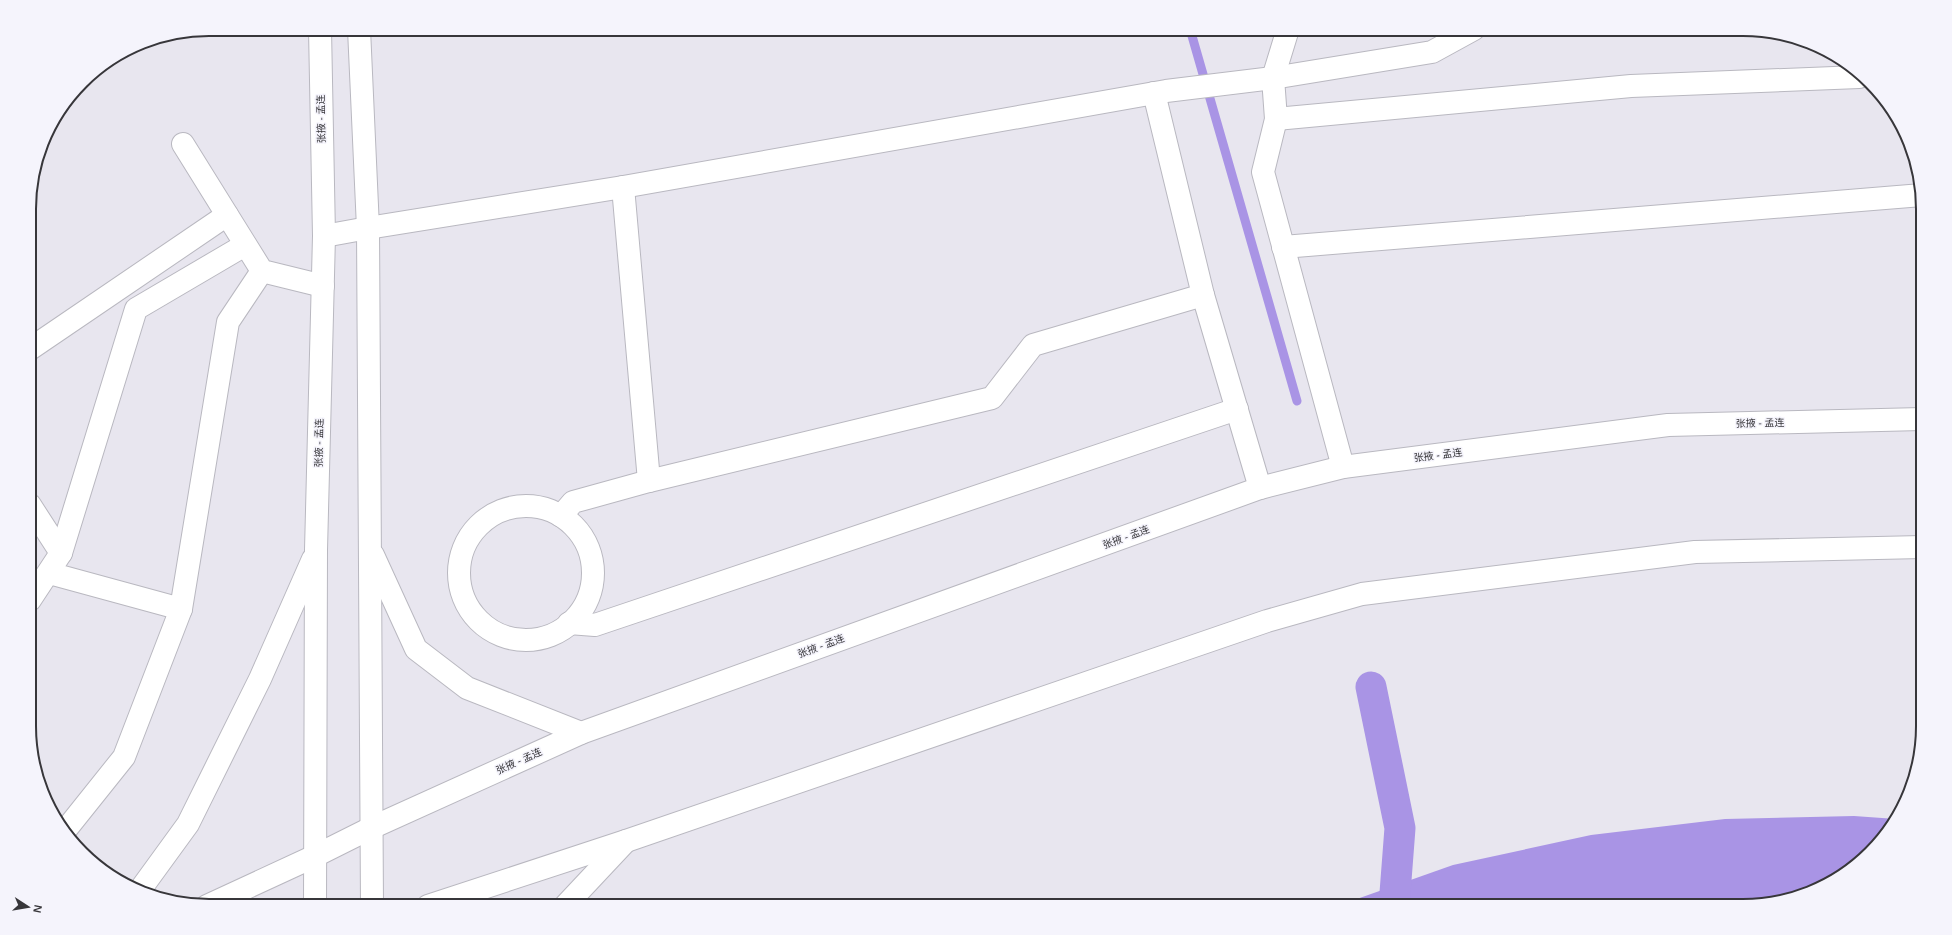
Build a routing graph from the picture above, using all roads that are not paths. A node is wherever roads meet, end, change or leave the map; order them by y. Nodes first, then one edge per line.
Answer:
1 (320, 36) edge
2 (359, 36) edge
3 (1285, 36) edge
4 (1461, 36) edge
5 (1855, 77) edge
6 (1268, 79) junction
7 (1160, 92) junction
8 (1276, 119) junction
9 (183, 144) dead end
10 (623, 187) junction
11 (1916, 195) edge
12 (227, 215) junction
13 (368, 228) junction
14 (324, 236) junction
15 (245, 245) junction
16 (1283, 247) junction
17 (262, 271) junction
18 (323, 286) junction
19 (1203, 295) junction
20 (36, 345) edge
21 (1237, 409) junction
22 (1916, 419) edge
23 (1343, 467) junction
24 (649, 481) junction
25 (1260, 488) junction
26 (36, 514) edge
27 (561, 516) junction
28 (1916, 547) edge
29 (369, 548) junction
30 (316, 550) junction
31 (61, 553) junction
32 (48, 573) junction
33 (36, 591) edge
34 (181, 609) junction
35 (569, 624) junction
36 (581, 733) junction
37 (68, 826) edge
38 (371, 828) junction
39 (626, 841) junction
40 (315, 856) junction
41 (143, 886) edge
42 (222, 899) edge
43 (315, 899) edge
44 (372, 899) edge
45 (449, 899) edge
46 (572, 899) edge

1 - 14 main road, 张掖 - 孟连
2 - 13 main road
3 - 6 main road
4 - 6 main road
5 - 8 main road
6 - 7 main road
6 - 8 main road
7 - 10 main road
7 - 19 main road
8 - 16 main road
9 - 12 main road
10 - 13 main road
10 - 24 main road
11 - 16 main road
12 - 15 main road
12 - 20 main road
13 - 14 main road
13 - 29 main road
14 - 18 main road, 张掖 - 孟连
15 - 17 main road
15 - 31 main road
16 - 23 main road
17 - 18 main road
17 - 34 main road
18 - 30 main road, 张掖 - 孟连
19 - 21 main road
19 - 24 main road
21 - 25 main road
21 - 35 main road
22 - 23 main road, 张掖 - 孟连
23 - 25 main road, 张掖 - 孟连
24 - 27 main road
25 - 36 main road, 张掖 - 孟连
26 - 31 main road
27 - 35 main road
27 - 35 main road
28 - 39 main road
29 - 36 main road
29 - 38 main road
30 - 40 main road, 张掖 - 孟连
30 - 41 main road
31 - 32 main road
32 - 33 main road
32 - 34 main road
34 - 37 main road
36 - 38 main road, 张掖 - 孟连
38 - 40 main road, 张掖 - 孟连
38 - 44 main road
39 - 45 main road
39 - 46 main road
40 - 42 main road
40 - 43 main road, 张掖 - 孟连

